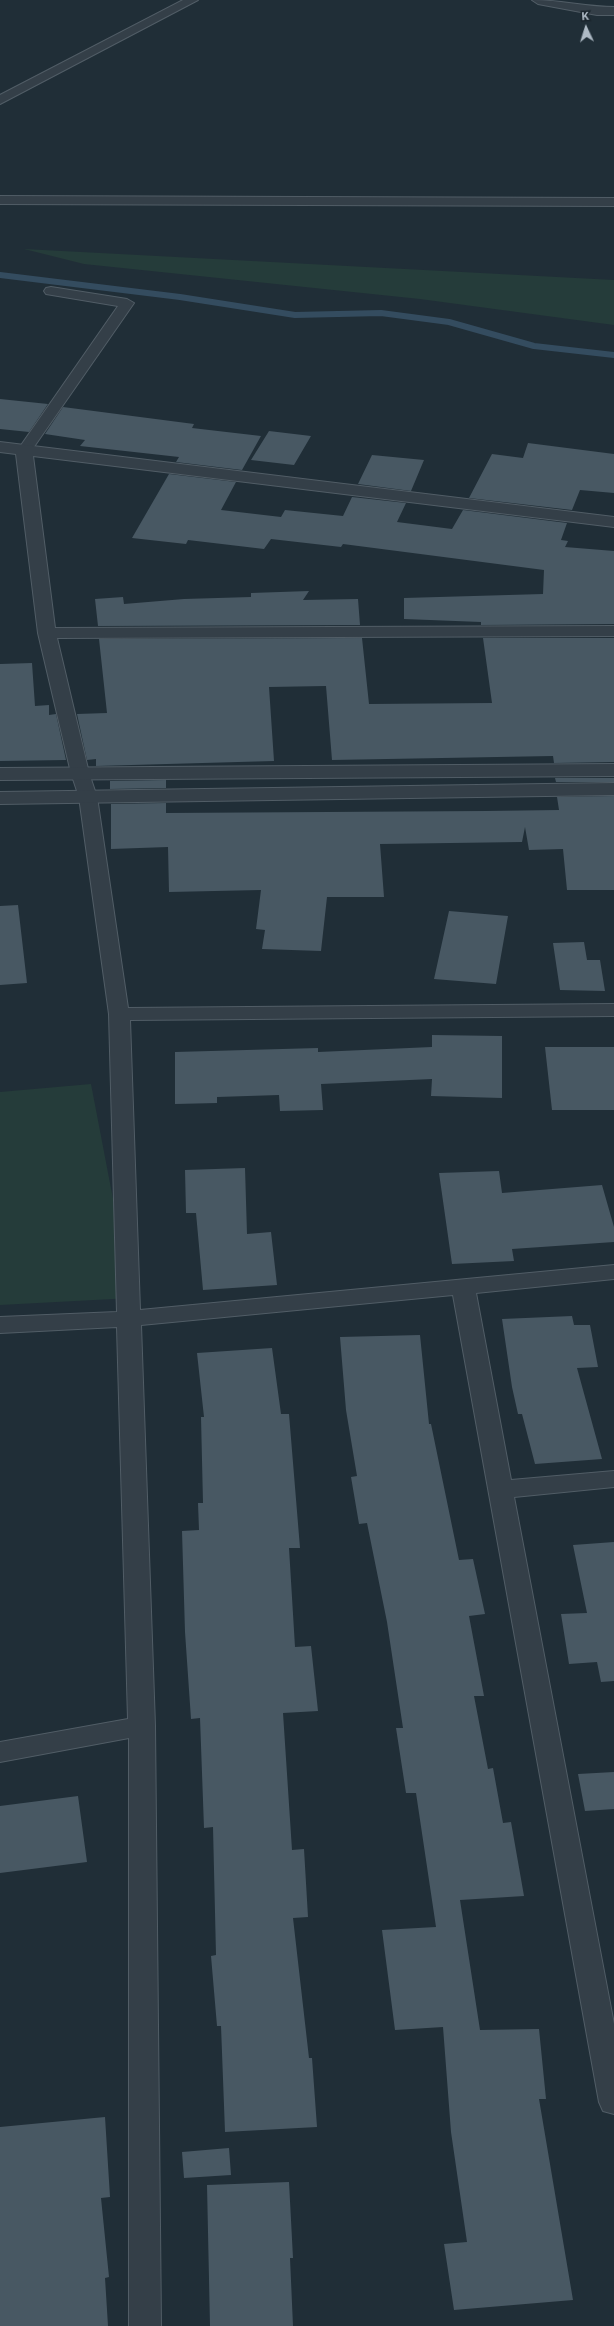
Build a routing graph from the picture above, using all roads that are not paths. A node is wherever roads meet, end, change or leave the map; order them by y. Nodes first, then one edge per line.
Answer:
1 (192, 0) edge
2 (538, 0) edge
3 (614, 11) edge
4 (0, 100) edge
5 (0, 200) edge
6 (614, 202) edge
7 (51, 291) dead end
8 (0, 447) edge
9 (24, 451) junction
10 (614, 522) edge
11 (47, 632) junction
12 (614, 632) edge
13 (614, 770) edge
14 (80, 773) junction
15 (0, 774) edge
16 (614, 789) edge
17 (88, 797) junction
18 (0, 798) edge
19 (614, 1010) edge
20 (119, 1014) junction
21 (614, 1272) edge
22 (463, 1287) junction
23 (129, 1319) junction
24 (0, 1325) edge
25 (614, 1479) edge
26 (501, 1490) junction
27 (142, 1726) junction
28 (0, 1752) edge
29 (614, 2102) edge
30 (145, 2326) edge

1 - 4 street
2 - 3 street
5 - 6 street
7 - 9 lane
8 - 9 street
9 - 10 street
9 - 11 street
11 - 12 street
11 - 14 street
13 - 14 street
14 - 15 street
14 - 17 street
16 - 17 street
17 - 18 street
17 - 20 street
19 - 20 street
20 - 23 street
21 - 22 street
22 - 23 street
22 - 26 street
23 - 24 street
23 - 27 street
25 - 26 street
26 - 29 street
27 - 28 street
27 - 30 street

